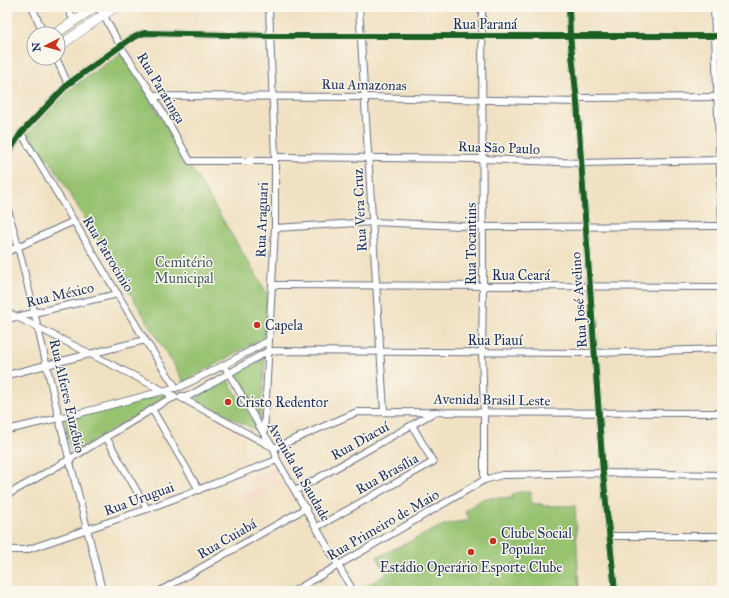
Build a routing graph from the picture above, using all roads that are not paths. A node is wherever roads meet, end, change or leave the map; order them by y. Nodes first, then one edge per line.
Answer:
1 (32, 7) edge
2 (67, 7) edge
3 (95, 7) edge
4 (115, 7) edge
5 (269, 7) edge
6 (359, 7) edge
7 (482, 7) edge
8 (569, 7) edge
9 (714, 7) edge
10 (101, 11) edge
11 (74, 21) junction
12 (40, 26) edge
13 (66, 26) edge
14 (361, 35) junction
15 (570, 35) junction
16 (270, 36) junction
17 (482, 36) junction
18 (715, 36) junction
19 (722, 36) edge
20 (66, 40) edge
21 (121, 46) junction
22 (60, 66) edge
23 (68, 84) junction
24 (152, 94) junction
25 (274, 97) junction
26 (366, 97) junction
27 (719, 97) edge
28 (482, 99) junction
29 (577, 100) junction
30 (21, 133) junction
31 (7, 155) edge
32 (369, 158) junction
33 (275, 159) junction
34 (483, 159) junction
35 (720, 160) edge
36 (190, 161) joint
37 (582, 163) junction
38 (7, 206) edge
39 (74, 221) junction
40 (373, 222) junction
41 (722, 225) edge
42 (483, 227) junction
43 (586, 227) junction
44 (275, 228) junction
45 (18, 246) junction
46 (7, 252) edge
47 (272, 285) junction
48 (377, 286) junction
49 (484, 287) junction
50 (589, 287) junction
51 (722, 287) edge
52 (118, 294) junction
53 (722, 306) edge
54 (7, 312) edge
55 (34, 313) junction
56 (16, 317) junction
57 (7, 319) edge
58 (38, 329) junction
59 (145, 340) junction
60 (268, 341) junction
61 (722, 349) edge
62 (268, 351) junction
63 (381, 352) junction
64 (482, 352) junction
65 (594, 353) junction
66 (92, 354) junction
67 (722, 355) edge
68 (47, 365) junction
69 (224, 365) junction
70 (229, 373) junction
71 (7, 375) edge
72 (177, 388) junction
73 (162, 391) junction
74 (178, 397) junction
75 (152, 409) junction
76 (384, 411) junction
77 (435, 412) junction
78 (484, 412) junction
79 (599, 413) junction
80 (720, 413) edge
81 (59, 418) junction
82 (412, 425) junction
83 (7, 430) edge
84 (264, 434) junction
85 (106, 437) junction
86 (274, 448) junction
87 (70, 459) junction
88 (277, 460) junction
89 (603, 473) junction
90 (722, 475) edge
91 (484, 480) junction
92 (199, 490) junction
93 (295, 491) junction
94 (8, 493) edge
95 (306, 508) junction
96 (147, 509) junction
97 (317, 527) junction
98 (88, 530) junction
99 (610, 536) junction
100 (722, 536) edge
101 (7, 547) edge
102 (339, 565) junction
103 (102, 591) edge
104 (160, 591) edge
105 (294, 591) edge
106 (354, 591) edge
107 (615, 591) edge

1 - 12 street
2 - 11 street
3 - 11 street
4 - 10 street
5 - 16 street, Rua Araguari
6 - 14 street, Rua Vera Cruz
7 - 17 street, Rua Tocantins
8 - 15 street, Rua José Avelino
9 - 18 street
10 - 20 street
10 - 21 street, Rua Paratinga
11 - 13 street
14 - 16 street, Rua Paraná
14 - 17 street, Rua Paraná
14 - 26 street, Rua Vera Cruz
15 - 17 street, Rua Paraná
15 - 18 street, Rua Paraná
15 - 29 street, Rua José Avelino
16 - 21 street, Rua Paraná
16 - 25 street, Rua Araguari
17 - 28 street, Rua Tocantins
18 - 19 street, Rua Paraná
18 - 27 street
21 - 23 street, Rua Paraná
21 - 24 street, Rua Paratinga
22 - 23 street
23 - 30 street, Rua Paraná
24 - 25 street, Rua Amazonas
24 - 36 street, Rua Paratinga
25 - 26 street, Rua Amazonas
25 - 33 street, Rua Araguari
26 - 28 street, Rua Amazonas
26 - 32 street, Rua Vera Cruz
27 - 29 street, Rua Amazonas
27 - 35 street
28 - 29 street, Rua Amazonas
28 - 34 street, Rua Tocantins
29 - 37 street, Rua José Avelino
30 - 31 street, Rua Paraná
30 - 39 street, Rua Patrocinio
32 - 33 street, Rua São Paulo
32 - 34 street, Rua São Paulo
32 - 40 street, Rua Vera Cruz
33 - 36 street, Rua São Paulo
33 - 44 street, Rua Araguari
34 - 37 street, Rua São Paulo
34 - 42 street, Rua Tocantins
35 - 37 street, Rua São Paulo
35 - 41 street
37 - 43 street, Rua José Avelino
38 - 45 street, Rua Alferes Euzébio
39 - 45 street
39 - 52 street, Rua Patrocinio
40 - 42 street
40 - 44 street
40 - 48 street, Rua Vera Cruz
41 - 43 street
42 - 43 street
42 - 49 street, Rua Tocantins
43 - 50 street, Rua José Avelino
44 - 47 street, Rua Araguari
45 - 46 street
45 - 55 street, Rua Alferes Euzébio
47 - 48 street, Rua Ceará
47 - 60 street, Rua Araguari
48 - 49 street, Rua Ceará
48 - 63 street, Rua Vera Cruz
49 - 50 street, Rua Ceará
49 - 64 street, Rua Tocantins
50 - 51 street, Rua Ceará
50 - 65 street, Rua José Avelino
52 - 55 street, Rua México
52 - 59 street, Rua Patrocinio
53 - 61 street
54 - 56 street
55 - 56 street, Rua México
55 - 58 street, Rua Alferes Euzébio
56 - 57 street, Rua México
56 - 58 street
58 - 66 street
58 - 68 street, Rua Alferes Euzébio
59 - 66 street
59 - 72 street, Rua Patrocinio
60 - 62 street, Rua Araguari
60 - 69 street
61 - 65 street, Rua Piauí
61 - 67 street
62 - 63 street, Rua Piauí
62 - 70 street
62 - 84 street, Rua Araguari
63 - 64 street, Rua Piauí
63 - 76 street, Rua Vera Cruz
64 - 65 street, Rua Piauí
64 - 78 street, Rua Tocantins
65 - 79 street, Rua José Avelino
66 - 68 street
66 - 73 street
68 - 71 street
68 - 81 street, Rua Alferes Euzébio
69 - 70 street, Avenida da Saudade
69 - 72 street
70 - 74 street
70 - 84 street, Avenida da Saudade
72 - 73 street
72 - 74 street
72 - 74 street
73 - 74 street
73 - 81 street
74 - 75 street
74 - 86 street
75 - 85 street
75 - 92 street
76 - 77 street, Avenida Brasil Leste
76 - 86 street, Avenida Brasil Leste
77 - 78 street, Avenida Brasil Leste
77 - 82 street, Rua Diacuí
78 - 79 street, Avenida Brasil Leste
78 - 91 street, Rua Tocantins
79 - 80 street, Avenida Brasil Leste
79 - 89 street, Rua José Avelino
81 - 83 street
81 - 87 street, Rua Alferes Euzébio
82 - 93 street, Rua Diacuí
82 - 97 street, Rua Brasília
84 - 86 street, Avenida da Saudade
85 - 87 street
85 - 96 street
86 - 88 street, Avenida da Saudade
87 - 94 street
87 - 98 street, Rua Alferes Euzébio
88 - 92 street, Rua Uruguai
88 - 93 street, Avenida da Saudade
89 - 90 street, Rua Primeiro de Maio
89 - 91 street, Rua Primeiro de Maio
89 - 99 street, Rua José Avelino
91 - 102 street, Rua Primeiro de Maio
92 - 96 street, Rua Uruguai
93 - 95 street, Avenida da Saudade
95 - 97 street, Avenida da Saudade
95 - 104 street, Rua Cuiabá
96 - 98 street, Rua Uruguai
97 - 102 street, Avenida da Saudade
98 - 101 street, Rua Uruguai
98 - 103 street, Rua Alferes Euzébio
99 - 100 street
99 - 107 street, Rua José Avelino
102 - 105 street, Rua Primeiro de Maio
102 - 106 street, Avenida da Saudade

